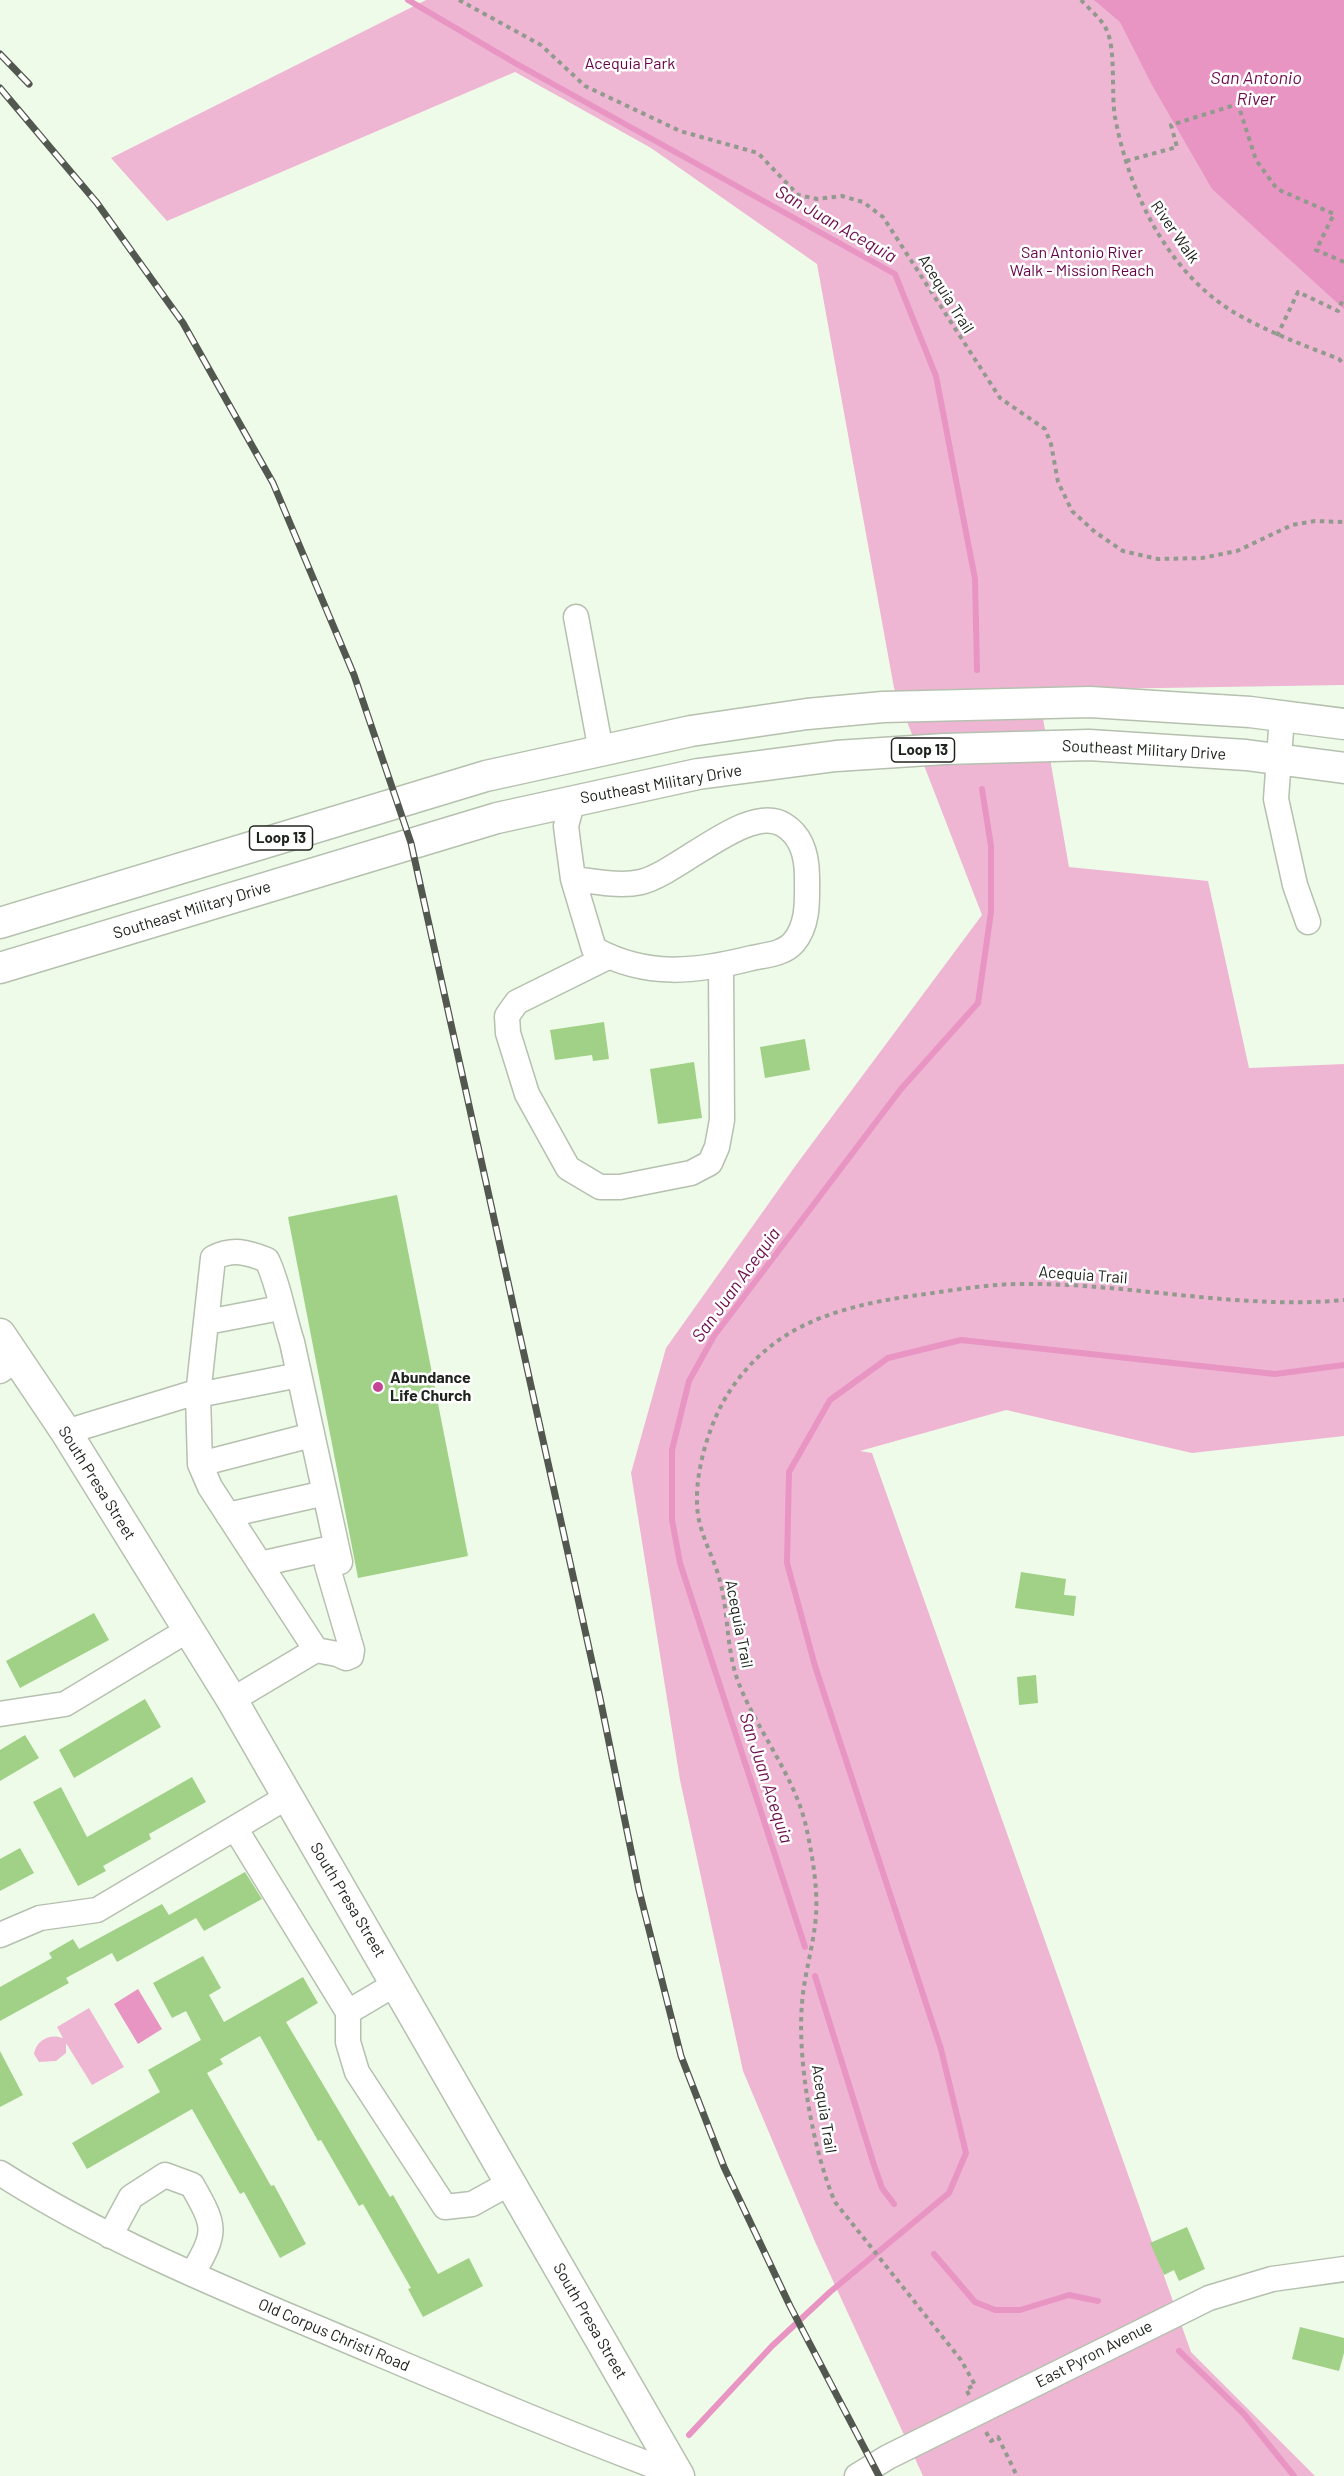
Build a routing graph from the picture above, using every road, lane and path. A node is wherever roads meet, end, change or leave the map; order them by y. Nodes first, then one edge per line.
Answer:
1 (459, 0) edge
2 (1081, 0) edge
3 (1126, 161) junction
4 (1344, 262) edge
5 (1344, 297) edge
6 (1277, 336) junction
7 (1344, 366) edge
8 (1344, 522) edge
9 (576, 617) dead end
10 (1282, 716) junction
11 (1344, 724) edge
12 (601, 751) junction
13 (564, 759) junction
14 (1278, 759) junction
15 (1344, 768) edge
16 (573, 800) junction
17 (573, 879) junction
18 (1308, 922) dead end
19 (0, 923) edge
20 (608, 957) junction
21 (721, 966) junction
22 (0, 968) edge
23 (1344, 1300) edge
24 (280, 1308) junction
25 (207, 1322) junction
26 (0, 1334) edge
27 (9, 1365) edge
28 (299, 1375) junction
29 (198, 1395) junction
30 (66, 1432) junction
31 (312, 1436) junction
32 (200, 1464) junction
33 (325, 1493) junction
34 (228, 1515) junction
35 (336, 1547) junction
36 (261, 1564) junction
37 (188, 1630) junction
38 (316, 1650) junction
39 (232, 1700) junction
40 (0, 1714) edge
41 (287, 1797) junction
42 (236, 1828) junction
43 (0, 1935) edge
44 (397, 1983) junction
45 (348, 2012) junction
46 (0, 2174) edge
47 (510, 2183) junction
48 (110, 2236) junction
49 (1344, 2269) edge
50 (193, 2273) junction
51 (974, 2405) dead end
52 (982, 2422) dead end
53 (679, 2476) edge
54 (857, 2476) edge
55 (1017, 2476) edge

1 - 8 path, Acequia Trail
2 - 3 path, River Walk
3 - 4 path
3 - 6 path, River Walk
5 - 6 path
6 - 7 path, River Walk
9 - 12 street
10 - 11 main road, Loop 13
10 - 12 main road, Loop 13
10 - 14 street
12 - 13 main road, Loop 13
13 - 16 main road
13 - 19 main road, Loop 13
14 - 15 main road, Southeast Military Drive / Loop 13
14 - 16 main road, Southeast Military Drive / Loop 13
14 - 18 street
16 - 17 street
16 - 22 main road, Southeast Military Drive / Loop 13
17 - 20 street
17 - 21 street
20 - 21 street
20 - 21 street
23 - 51 path, Acequia Trail
24 - 25 street
24 - 25 street
24 - 28 street
25 - 29 street
26 - 27 main road, South Presa Street
27 - 30 main road, South Presa Street
28 - 29 street
28 - 31 street
29 - 30 street
29 - 32 street
30 - 37 main road, South Presa Street
31 - 32 street
31 - 33 street
32 - 34 street
33 - 34 street
33 - 35 street
34 - 36 street
35 - 36 street
35 - 38 street
36 - 38 street
37 - 39 main road, South Presa Street
37 - 40 street
38 - 39 street
39 - 41 main road, South Presa Street
41 - 42 street
41 - 44 main road, South Presa Street
42 - 43 street
42 - 45 street
44 - 45 street
44 - 47 main road, South Presa Street
45 - 47 street
46 - 48 street, Old Corpus Christi Road
47 - 53 main road, South Presa Street
48 - 50 street, Old Corpus Christi Road
48 - 50 street
49 - 54 street, East Pyron Avenue
50 - 53 street, Old Corpus Christi Road
52 - 55 path

